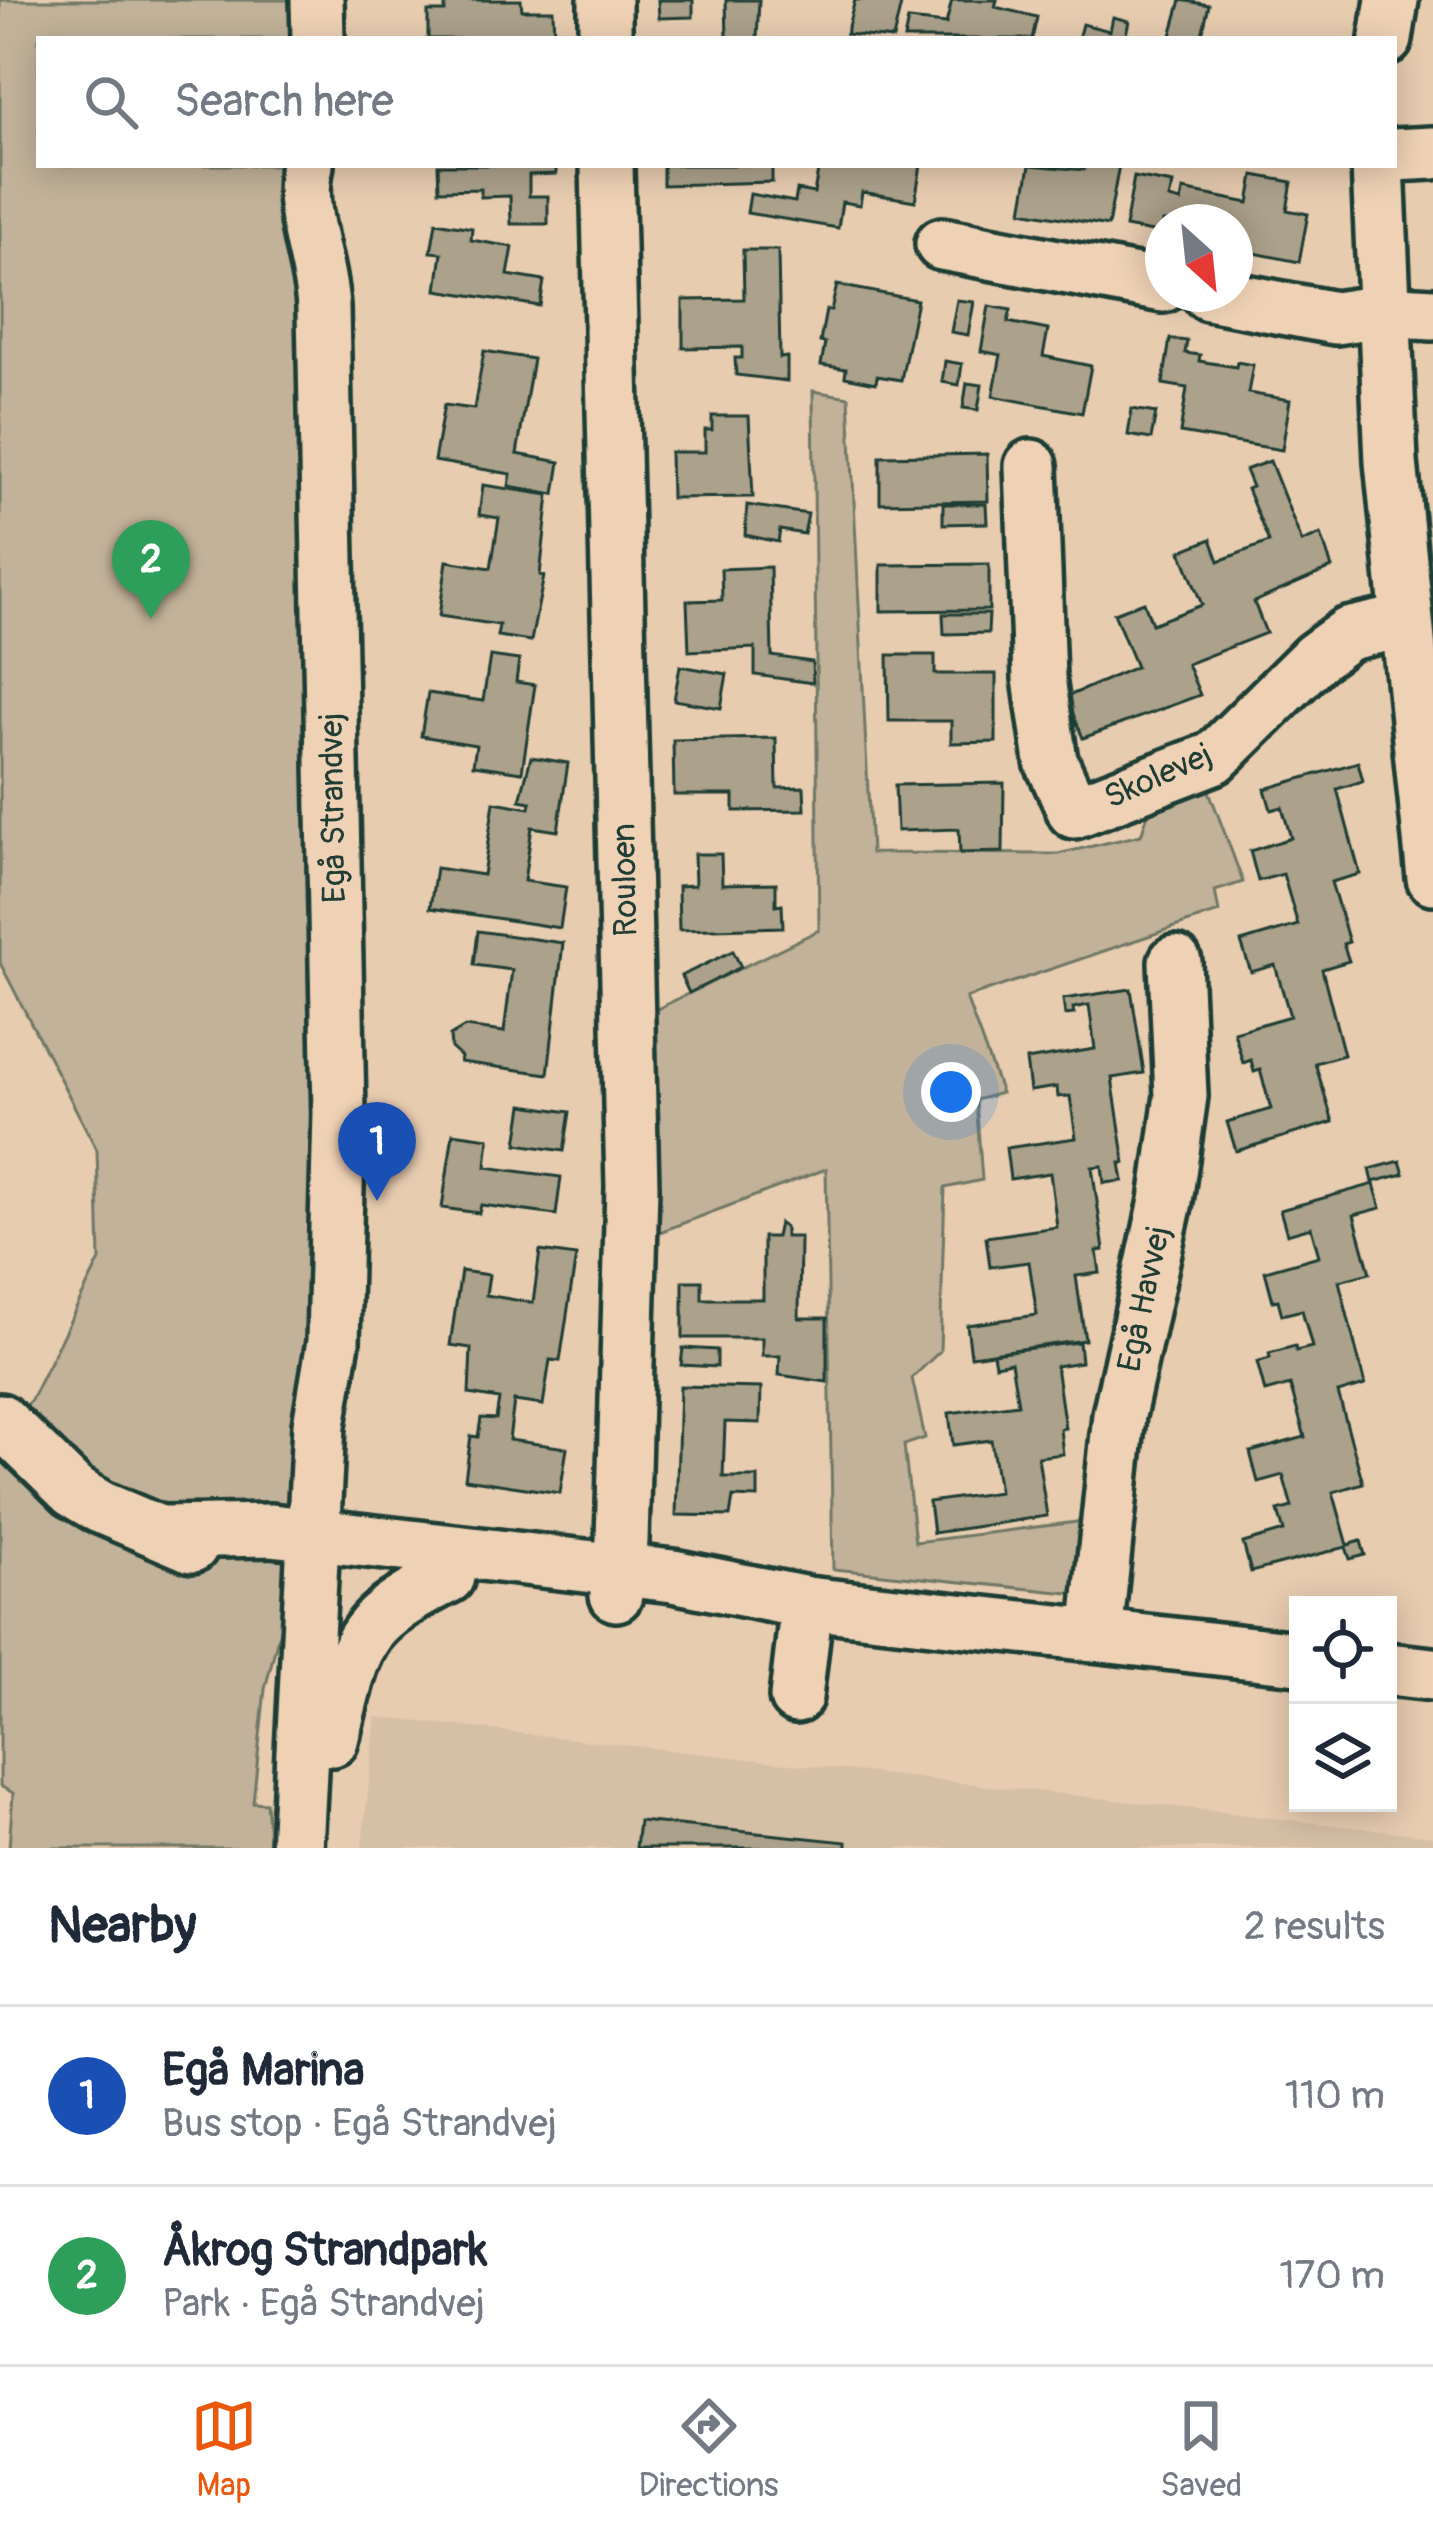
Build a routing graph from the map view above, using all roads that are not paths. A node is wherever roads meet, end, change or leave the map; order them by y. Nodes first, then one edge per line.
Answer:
1 (317, 0) edge
2 (605, 0) edge
3 (1392, 0) edge
4 (318, 36) edge
5 (605, 36) edge
6 (1386, 36) edge
7 (1433, 153) edge
8 (1397, 155) edge
9 (308, 168) edge
10 (335, 168) edge
11 (607, 168) edge
12 (1378, 168) edge
13 (942, 244) dead end
14 (322, 274) junction
15 (1145, 283) edge
16 (1253, 303) edge
17 (1382, 311) junction
18 (1433, 314) edge
19 (1412, 465) edge
20 (1031, 466) dead end
21 (1418, 568) edge
22 (1406, 620) junction
23 (1433, 872) edge
24 (1175, 962) dead end
25 (0, 1420) edge
26 (329, 1552) junction
27 (448, 1577) junction
28 (618, 1582) junction
29 (807, 1603) junction
30 (1096, 1635) junction
31 (1289, 1657) edge
32 (1397, 1670) edge
33 (1433, 1674) edge
34 (796, 1696) dead end
35 (332, 1740) junction
36 (297, 1848) edge
37 (317, 1848) edge

1 - 4 street
2 - 5 street
3 - 6 street
7 - 8 street
9 - 14 street, Egå Strandvej
10 - 14 street, Egå Strandvej
11 - 28 street, Rouloen
12 - 17 street
13 - 15 street
14 - 26 street, Egå Strandvej
16 - 17 street
17 - 18 street
17 - 19 street
19 - 21 street
20 - 22 street, Skolevej
21 - 22 street
22 - 23 street
24 - 30 street, Egå Havvej
25 - 26 street
26 - 27 street
26 - 28 street
26 - 35 street, Egå Strandvej
26 - 36 street, Egå Strandvej
27 - 28 street
27 - 35 street
28 - 29 street
29 - 30 street
29 - 34 street
30 - 31 street
32 - 33 street
35 - 37 street, Egå Strandvej

